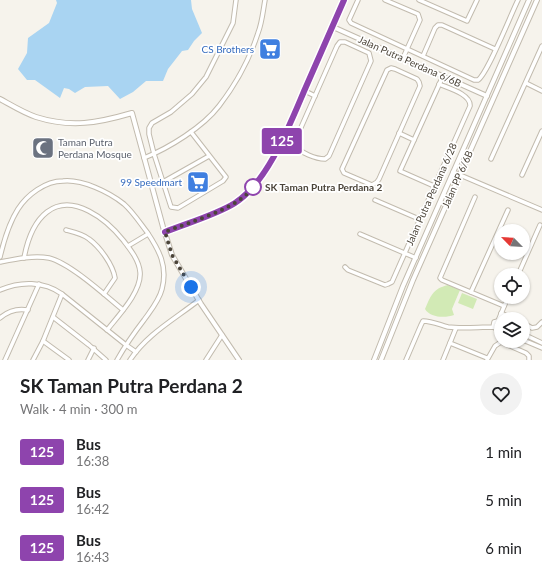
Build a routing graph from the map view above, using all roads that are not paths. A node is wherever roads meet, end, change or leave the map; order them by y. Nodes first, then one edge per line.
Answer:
1 (236, 0) edge
2 (265, 0) edge
3 (344, 0) edge
4 (358, 0) edge
5 (384, 0) edge
6 (419, 0) edge
7 (477, 0) edge
8 (518, 0) edge
9 (529, 0) edge
10 (537, 0) edge
11 (333, 27) junction
12 (542, 46) edge
13 (407, 49) junction
14 (495, 49) junction
15 (423, 56) junction
16 (537, 57) junction
17 (403, 58) junction
18 (542, 59) edge
19 (442, 76) junction
20 (526, 83) junction
21 (439, 84) junction
22 (304, 91) junction
23 (542, 91) edge
24 (315, 96) junction
25 (487, 96) junction
26 (0, 100) edge
27 (542, 131) edge
28 (191, 132) junction
29 (399, 133) junction
30 (414, 140) junction
31 (154, 154) junction
32 (210, 156) junction
33 (144, 158) junction
34 (491, 159) dead end
35 (453, 172) junction
36 (459, 175) junction
37 (522, 175) dead end
38 (163, 182) junction
39 (434, 186) junction
40 (475, 197) dead end
41 (375, 200) dead end
42 (508, 210) dead end
43 (542, 210) edge
44 (419, 220) junction
45 (540, 225) dead end
46 (66, 230) dead end
47 (165, 232) junction
48 (148, 234) junction
49 (360, 234) dead end
50 (128, 246) junction
51 (404, 253) junction
52 (0, 257) edge
53 (24, 258) junction
54 (416, 258) junction
55 (0, 262) edge
56 (345, 266) dead end
57 (521, 268) edge
58 (39, 284) junction
59 (0, 290) edge
60 (471, 292) junction
61 (62, 294) junction
62 (104, 294) junction
63 (199, 300) junction
64 (504, 306) joint
65 (28, 310) junction
66 (122, 310) junction
67 (501, 312) edge
68 (53, 317) junction
69 (0, 318) edge
70 (494, 322) edge
71 (542, 322) edge
72 (493, 327) joint
73 (530, 327) edge
74 (456, 328) junction
75 (108, 330) junction
76 (222, 335) junction
77 (530, 337) edge
78 (43, 341) junction
79 (450, 343) junction
80 (530, 343) edge
81 (542, 343) edge
82 (126, 346) junction
83 (94, 348) junction
84 (542, 348) edge
85 (136, 352) junction
86 (62, 355) junction
87 (487, 359) edge
88 (5, 360) edge
89 (33, 360) edge
90 (60, 360) edge
91 (69, 360) edge
92 (88, 360) edge
93 (106, 360) edge
94 (117, 360) edge
95 (130, 360) edge
96 (206, 360) edge
97 (239, 360) edge
98 (374, 360) edge
99 (381, 360) edge
100 (406, 360) edge
101 (443, 360) edge
102 (529, 360) edge

1 - 31 street
2 - 28 street
3 - 11 street
4 - 13 street
5 - 13 street
6 - 7 street
8 - 14 street
9 - 25 street, Jalan PP 6/6B
10 - 36 street, Jalan PP 6/6B
11 - 17 street, Jalan Putra Perdana 6/6B
11 - 22 street
12 - 16 street
13 - 15 street
13 - 17 street
14 - 15 street
14 - 15 street
16 - 18 street
16 - 20 street
17 - 19 street, Jalan Putra Perdana 6/6B
19 - 21 street
19 - 25 street, Jalan Putra Perdana 6/6B
20 - 23 street
20 - 34 street
21 - 30 street
21 - 39 street, Jalan Putra Perdana 6/28
22 - 24 street
22 - 47 street
24 - 24 street
25 - 35 street, Jalan PP 6/6B
26 - 33 street
27 - 37 street
28 - 31 street
28 - 32 street
29 - 29 street
29 - 30 street
30 - 39 street
31 - 33 street
31 - 38 street
32 - 38 street
32 - 38 street
33 - 47 street
35 - 36 street
35 - 54 street, Jalan PP 6/6B
36 - 43 street
36 - 99 street, Jalan PP 6/6B
39 - 44 street, Jalan Putra Perdana 6/28
40 - 60 street
41 - 44 street
42 - 60 street
44 - 51 street, Jalan Putra Perdana 6/28
45 - 57 street
46 - 62 street
47 - 63 street
48 - 50 street
48 - 52 street
48 - 82 street
49 - 51 street
50 - 53 street
50 - 66 street
51 - 54 street
51 - 56 street, Jalan Putra Perdana 6/28
53 - 55 street
53 - 62 street
54 - 98 street, Jalan PP 6/6B
58 - 59 street
58 - 61 street
58 - 65 street
60 - 64 street
61 - 68 street
61 - 75 street
62 - 66 street
63 - 76 street
63 - 85 street
64 - 67 street
65 - 69 street
65 - 88 street
66 - 75 street
68 - 78 street
68 - 83 street
70 - 72 street
71 - 73 street
72 - 74 street
74 - 79 street
74 - 100 street
75 - 82 street
76 - 96 street
76 - 97 street
77 - 81 street
78 - 86 street
78 - 89 street
79 - 87 street
79 - 101 street
80 - 84 street
82 - 85 street
82 - 94 street
83 - 92 street
83 - 93 street
85 - 95 street
86 - 90 street
86 - 91 street
87 - 102 street

